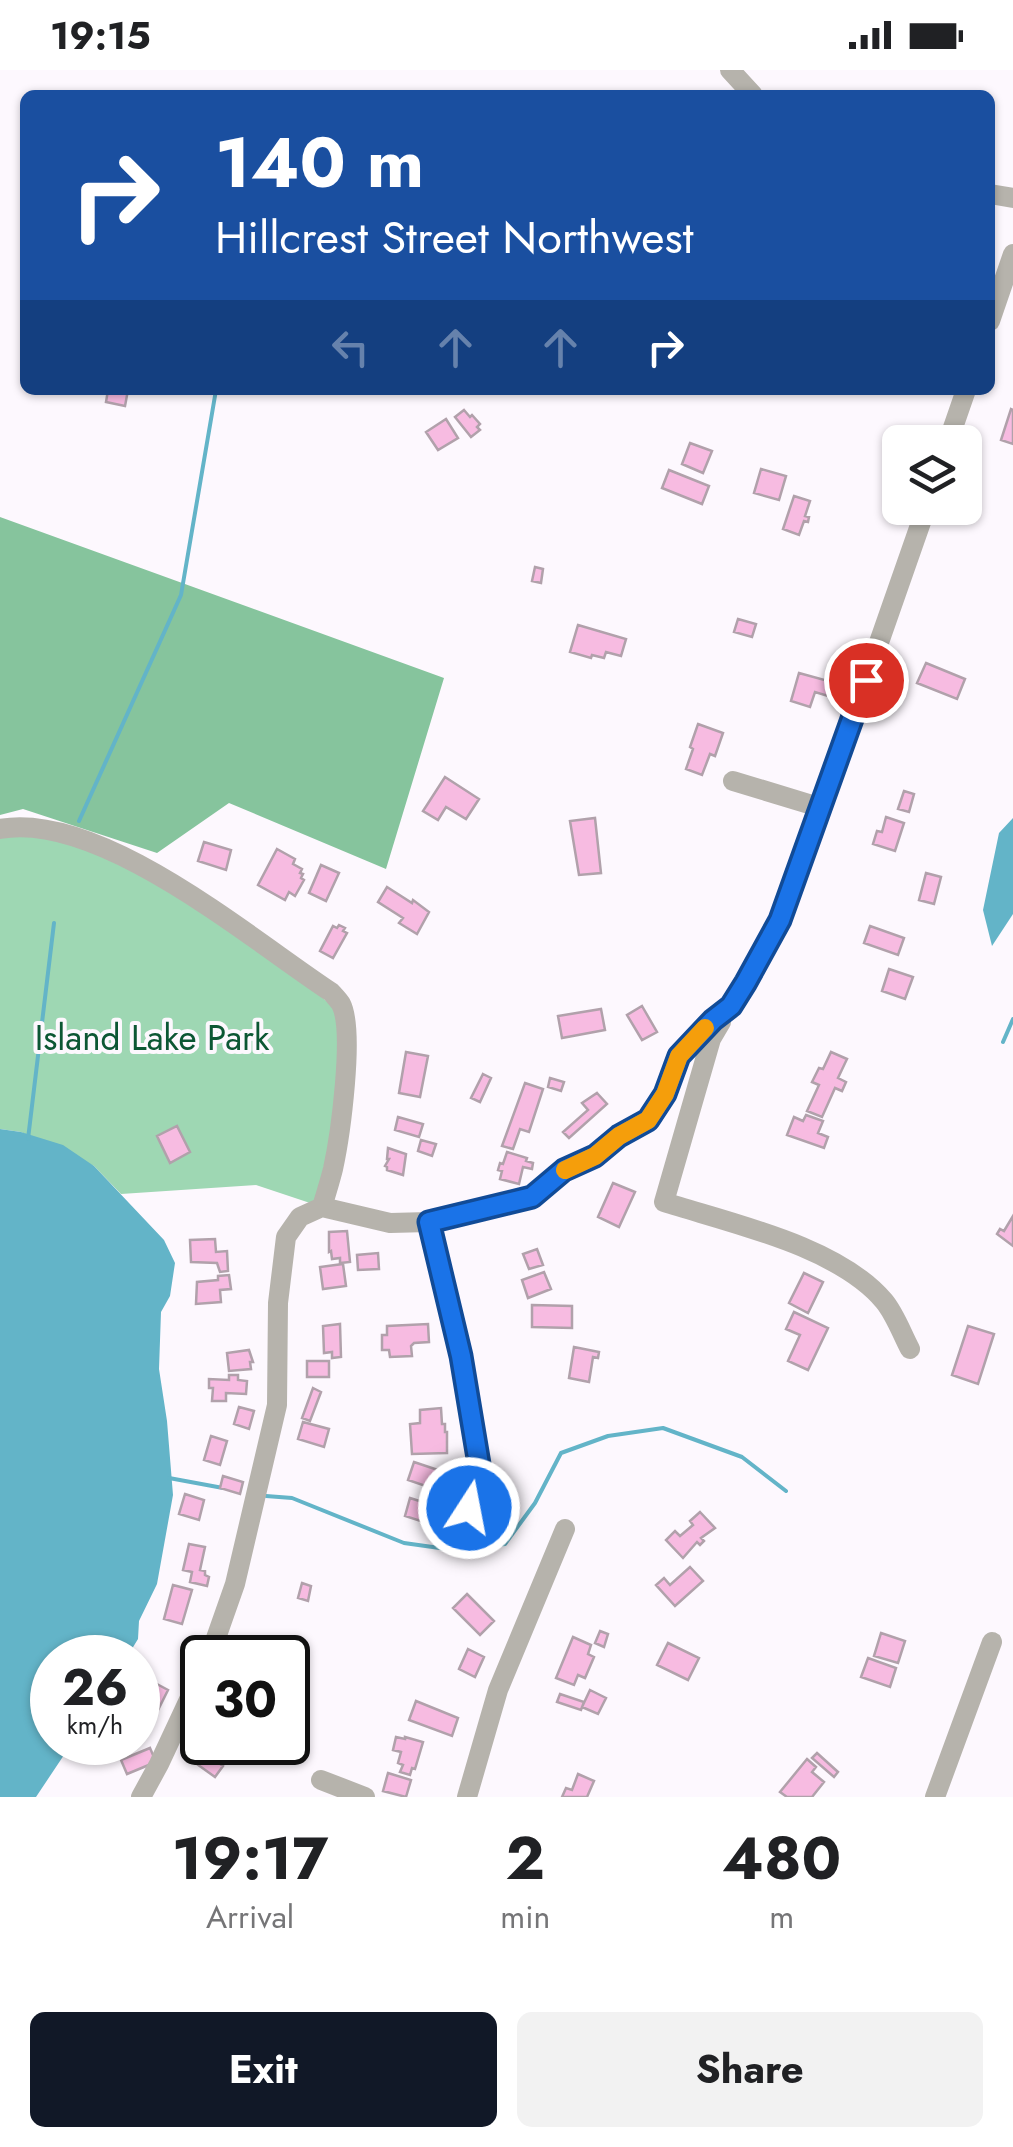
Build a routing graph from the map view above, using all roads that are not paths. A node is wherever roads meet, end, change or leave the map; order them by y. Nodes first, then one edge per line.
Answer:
1 (730, 70) edge
2 (749, 90) edge
3 (1013, 254) edge
4 (995, 294) edge
5 (964, 395) edge
6 (954, 425) edge
7 (920, 525) edge
8 (733, 781) dead end
9 (822, 808) junction
10 (0, 829) edge
11 (731, 1006) junction
12 (322, 1206) junction
13 (429, 1222) junction
14 (910, 1349) dead end
15 (469, 1508) dead end
16 (565, 1529) dead end
17 (217, 1635) edge
18 (992, 1642) dead end
19 (180, 1716) edge
20 (321, 1780) dead end
21 (140, 1797) edge
22 (364, 1797) edge
23 (467, 1797) edge
24 (935, 1797) edge

1 - 2 street
3 - 4 street
5 - 6 street
7 - 9 street
8 - 9 street
9 - 11 street
10 - 12 street
11 - 13 street
11 - 14 street
12 - 13 street
12 - 17 street
13 - 15 street
16 - 23 street
18 - 24 street
19 - 21 street
20 - 22 street

